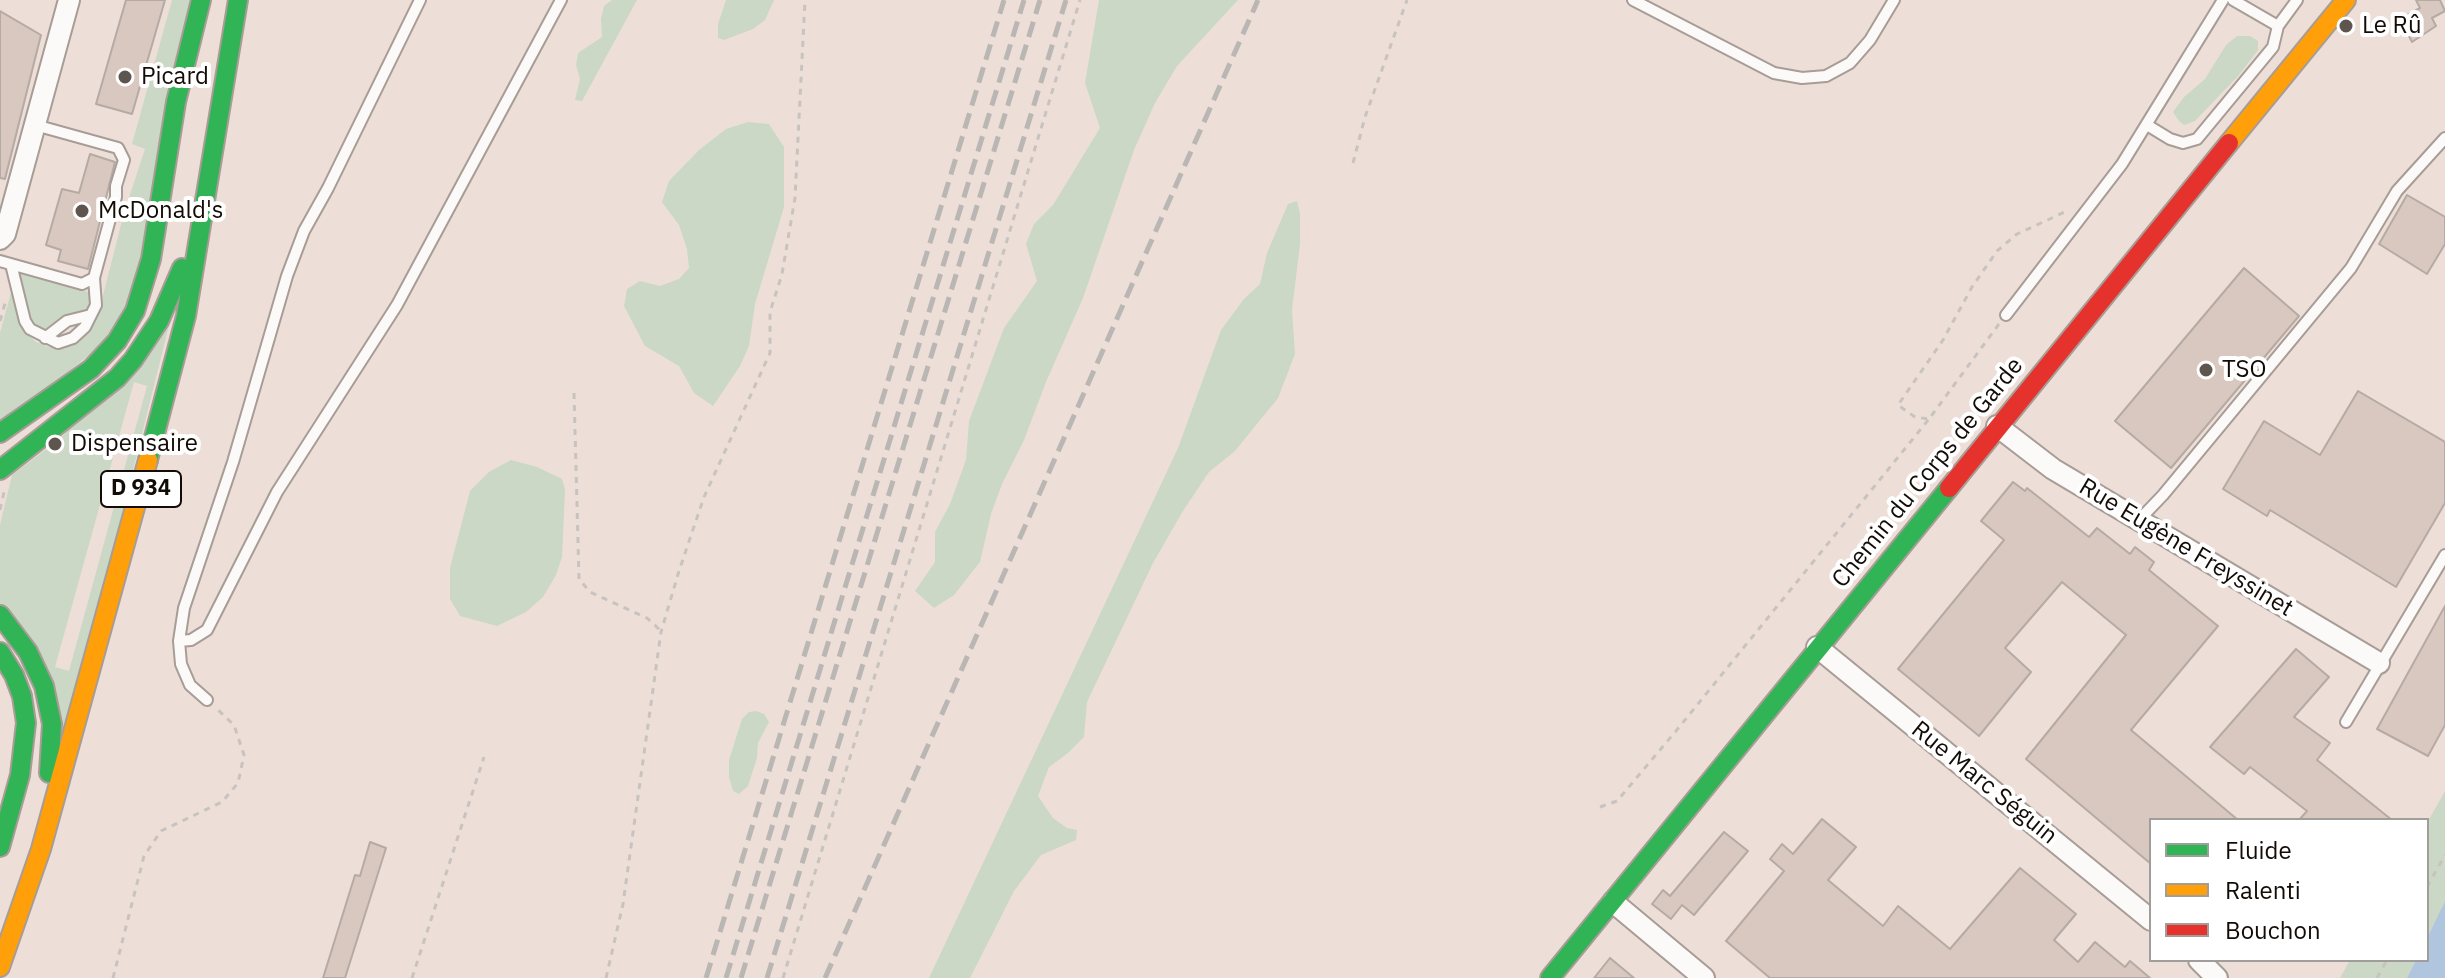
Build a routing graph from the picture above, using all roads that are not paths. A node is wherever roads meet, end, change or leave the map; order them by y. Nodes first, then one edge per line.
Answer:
1 (69, 0) edge
2 (201, 0) edge
3 (235, 0) edge
4 (420, 0) edge
5 (561, 0) edge
6 (1633, 0) edge
7 (1894, 0) edge
8 (2223, 0) edge
9 (2233, 0) edge
10 (2297, 0) edge
11 (2346, 0) edge
12 (2278, 26) junction
13 (35, 125) junction
14 (2147, 125) junction
15 (2445, 138) edge
16 (0, 239) edge
17 (5, 263) edge
18 (94, 278) junction
19 (91, 315) junction
20 (2006, 315) road end
21 (45, 338) junction
22 (1997, 426) junction
23 (0, 433) edge
24 (0, 470) edge
25 (2140, 519) junction
26 (2445, 555) edge
27 (0, 615) edge
28 (179, 641) junction
29 (1817, 647) junction
30 (1, 653) edge
31 (2379, 663) junction
32 (207, 700) road end
33 (2346, 722) dead end
34 (0, 847) edge
35 (1613, 902) junction
36 (2149, 918) edge
37 (2201, 962) edge
38 (0, 966) edge
39 (1550, 978) edge
40 (1704, 978) edge
41 (2217, 978) edge

1 - 13 street
2 - 23 main road
3 - 24 main road, D 934
3 - 38 main road, D 934
4 - 28 lane
5 - 28 lane
6 - 7 lane
8 - 14 lane
9 - 12 lane
10 - 12 lane
11 - 22 main road, Chemin du Corps de Garde
12 - 14 lane
13 - 16 street
13 - 18 lane
14 - 20 lane
15 - 25 lane
17 - 18 lane
17 - 21 lane
18 - 19 lane
19 - 21 lane
19 - 21 lane
22 - 25 street, Rue Eugène Freyssinet
22 - 29 main road, Chemin du Corps de Garde
25 - 31 street, Rue Eugène Freyssinet
26 - 31 lane
27 - 38 main road
28 - 32 lane
29 - 35 main road, Chemin du Corps de Garde
29 - 36 street, Rue Marc Séguin
30 - 34 main road
31 - 33 lane
35 - 39 main road, Chemin du Corps de Garde
35 - 40 street
37 - 41 street

